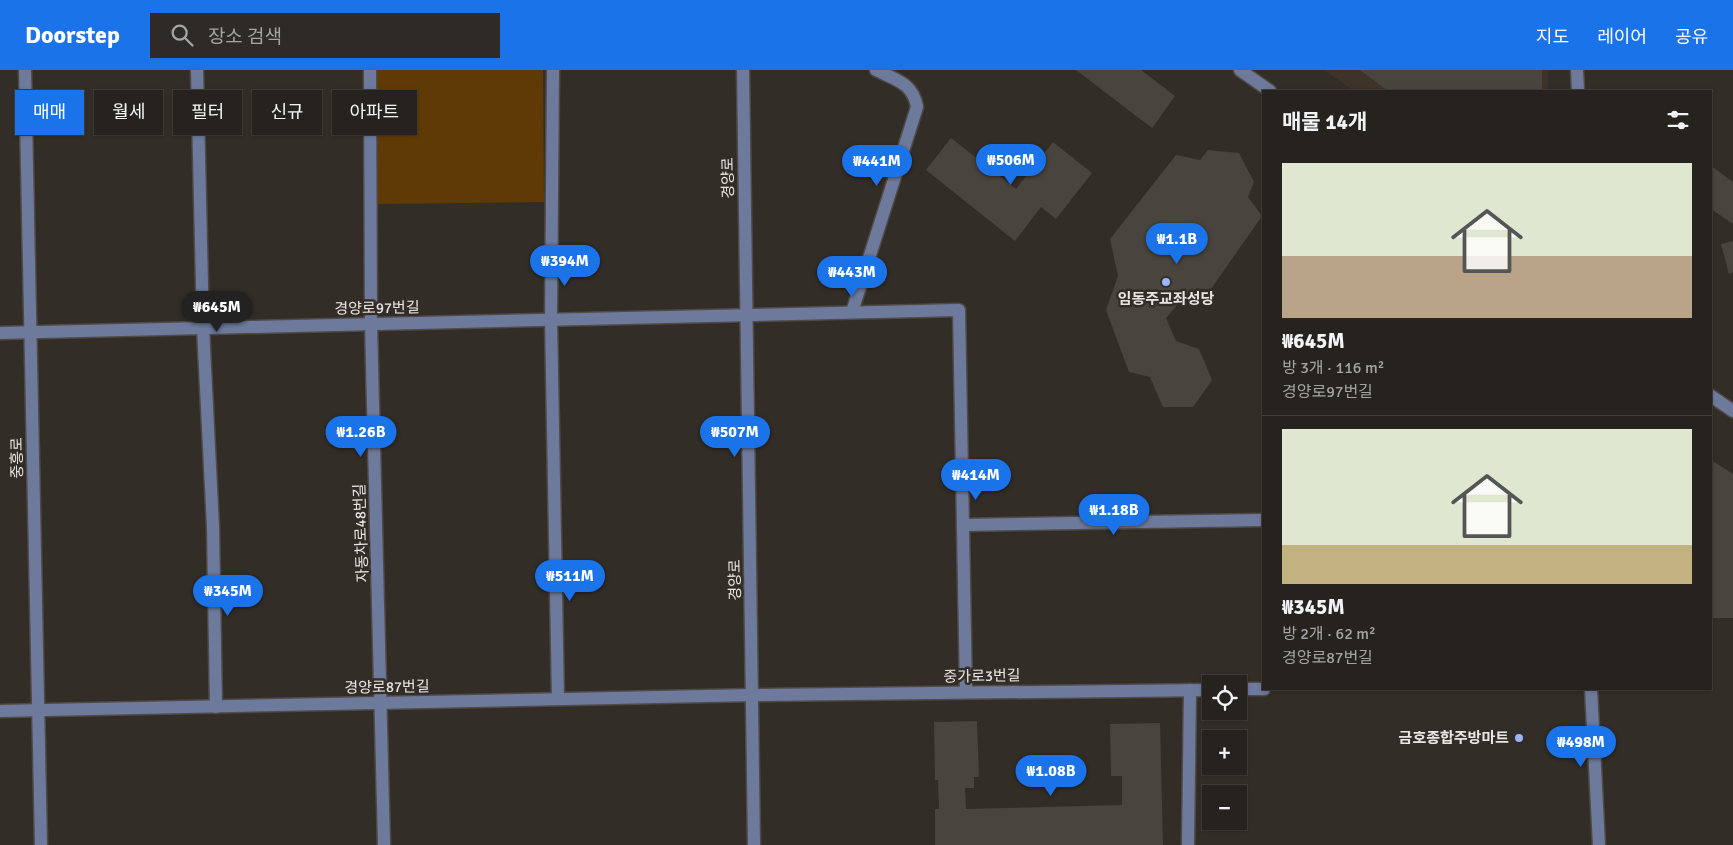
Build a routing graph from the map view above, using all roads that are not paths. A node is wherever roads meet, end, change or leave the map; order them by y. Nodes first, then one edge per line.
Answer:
1 (25, 70) edge
2 (197, 70) edge
3 (370, 70) edge
4 (554, 70) edge
5 (743, 70) edge
6 (876, 70) edge
7 (1577, 70) edge
8 (1245, 71) edge
9 (1269, 90) edge
10 (1578, 90) edge
11 (852, 312) junction
12 (746, 315) junction
13 (551, 320) junction
14 (371, 324) junction
15 (203, 328) junction
16 (31, 332) junction
17 (0, 333) edge
18 (1712, 397) edge
19 (1733, 411) edge
20 (1262, 520) edge
21 (963, 525) junction
22 (1247, 689) edge
23 (1262, 689) edge
24 (1190, 690) junction
25 (1202, 690) edge
26 (1591, 690) edge
27 (966, 692) junction
28 (753, 695) junction
29 (558, 699) junction
30 (382, 703) junction
31 (216, 707) junction
32 (0, 711) edge
33 (39, 711) junction
34 (41, 845) edge
35 (384, 845) edge
36 (754, 845) edge
37 (1188, 845) edge
38 (1599, 845) edge

1 - 16 street, 중흥로
2 - 15 street
3 - 14 street, 자동차로48번길
4 - 13 street
5 - 12 street, 경양로
6 - 11 street
7 - 10 street
8 - 9 street
11 - 12 street
11 - 21 street
12 - 13 street, 경양로97번길
12 - 28 street, 경양로
13 - 14 street, 경양로97번길
13 - 29 street
14 - 15 street, 경양로97번길
14 - 30 street, 자동차로48번길
15 - 16 street, 경양로97번길
15 - 31 street
16 - 17 street, 경양로97번길
16 - 33 street, 중흥로
18 - 19 street
20 - 21 street
21 - 27 street
22 - 23 street
24 - 25 street, 중가로3번길
24 - 27 street, 중가로3번길
24 - 37 street
26 - 38 street
27 - 28 street, 중가로3번길
28 - 29 street, 경양로87번길
28 - 36 street, 경양로
29 - 30 street, 경양로87번길
30 - 31 street, 경양로87번길
30 - 35 street, 자동차로48번길
31 - 33 street, 경양로87번길
32 - 33 street, 경양로87번길
33 - 34 street, 중흥로

